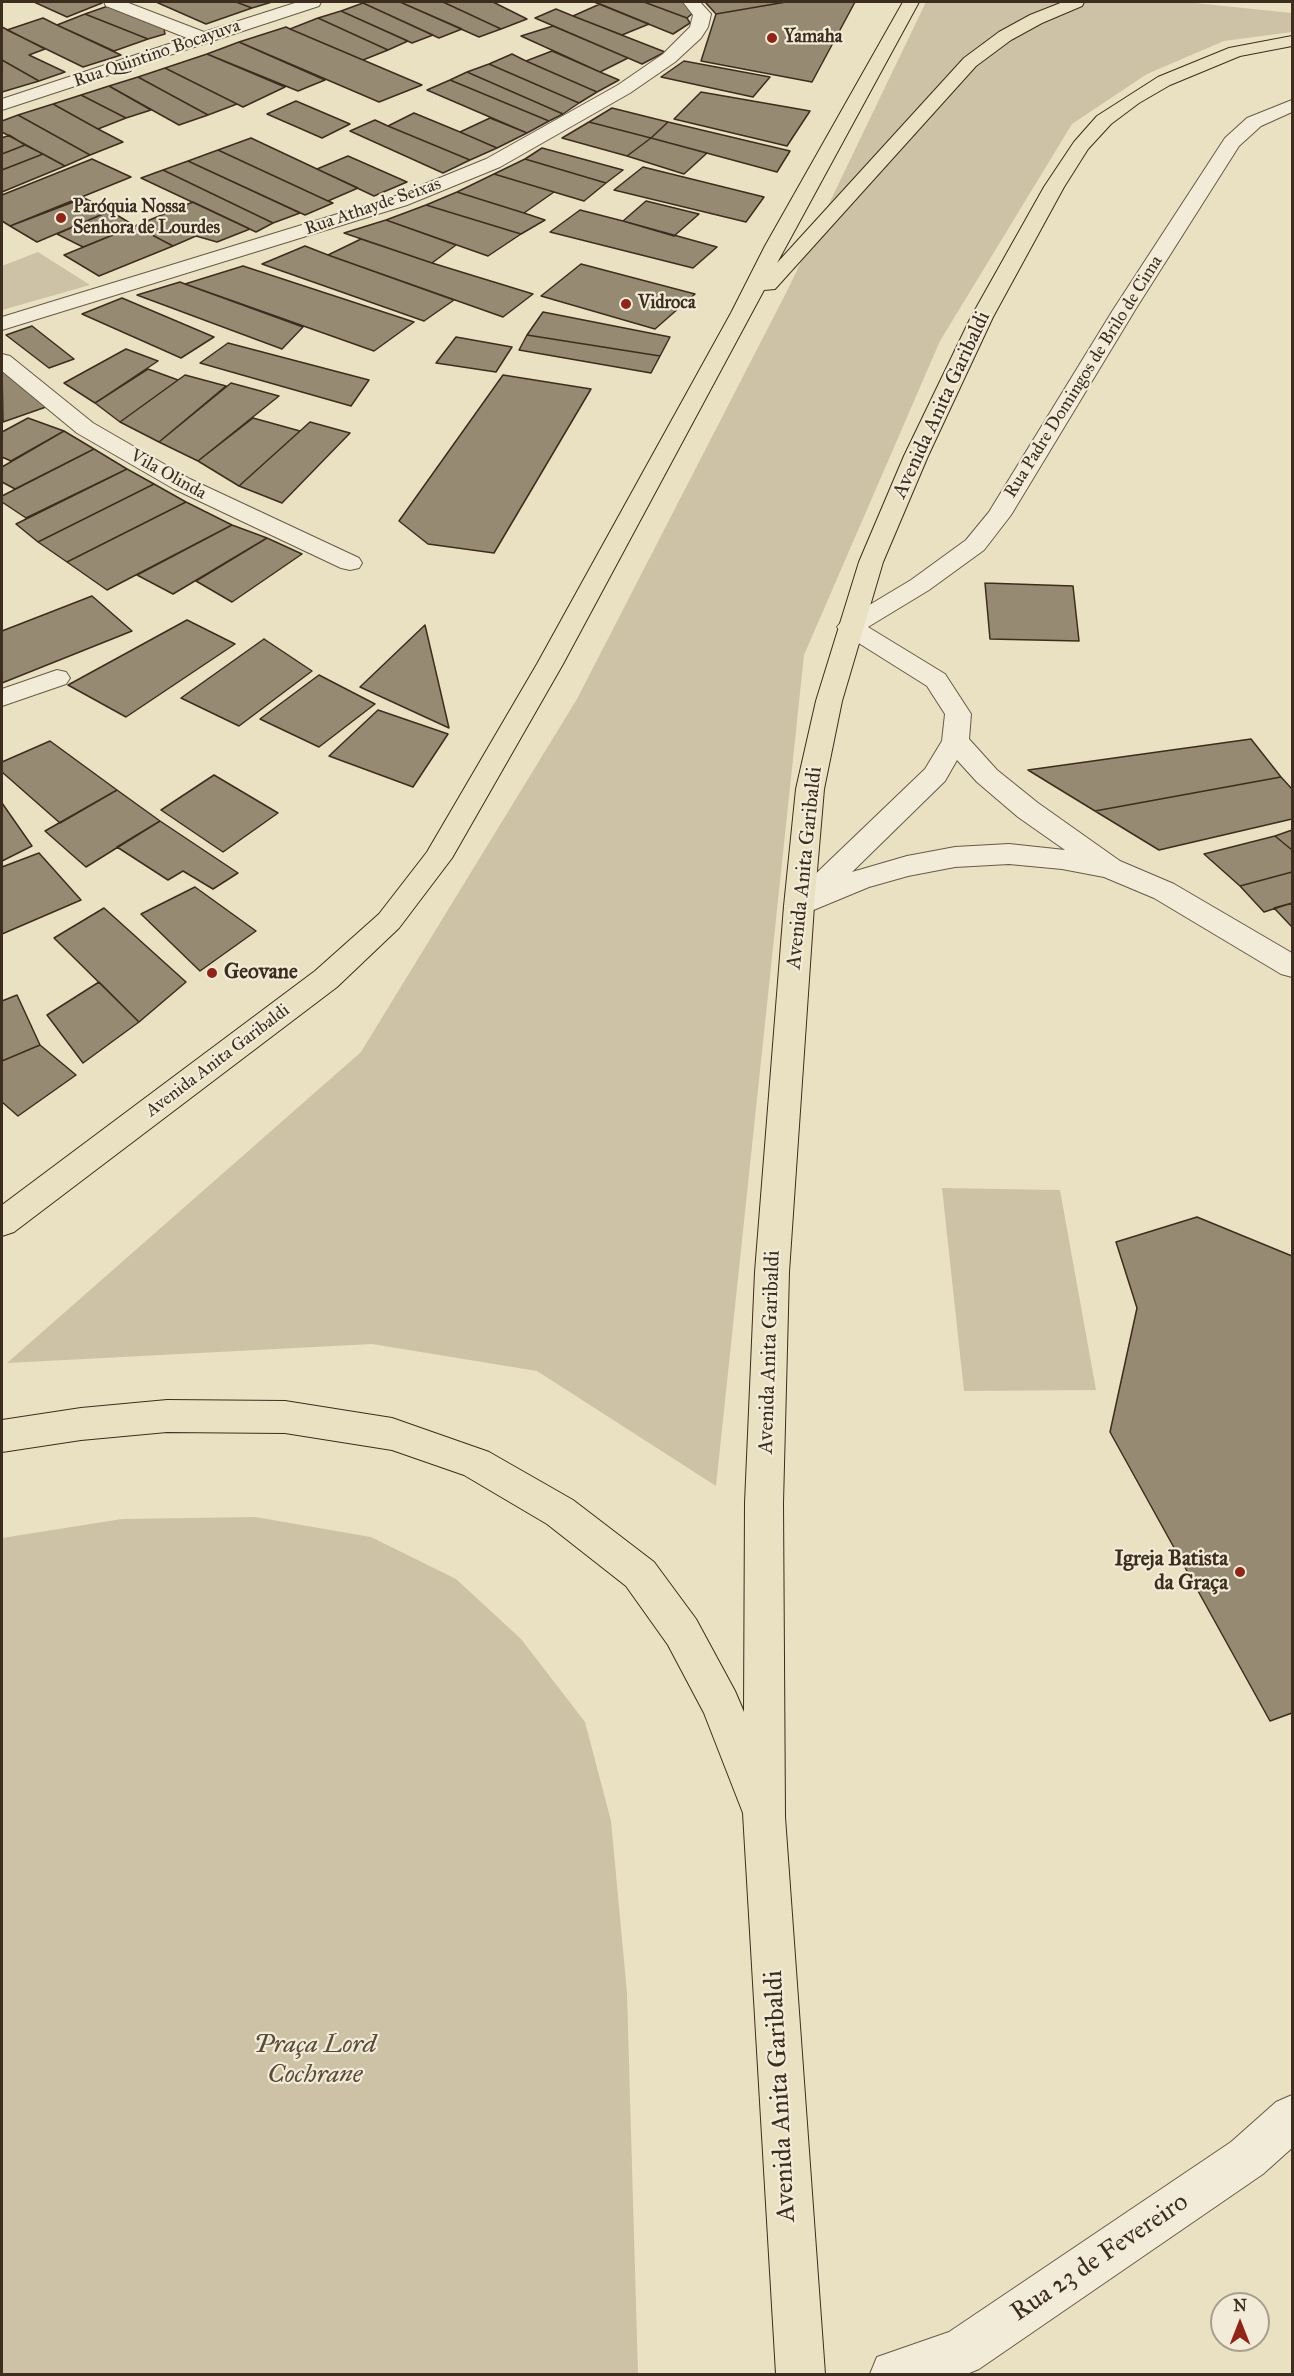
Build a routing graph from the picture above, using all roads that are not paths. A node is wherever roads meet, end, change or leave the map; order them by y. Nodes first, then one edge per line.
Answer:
1 (112, 2) edge
2 (313, 2) edge
3 (910, 2) edge
4 (1077, 2) edge
5 (697, 8) edge
6 (203, 38) junction
7 (1293, 41) edge
8 (2, 105) edge
9 (1293, 106) edge
10 (742, 313) junction
11 (2, 324) edge
12 (2, 361) edge
13 (350, 563) dead end
14 (850, 627) junction
15 (57, 678) dead end
16 (2, 698) edge
17 (955, 741) junction
18 (1110, 868) junction
19 (799, 906) junction
20 (1293, 966) edge
21 (2, 1223) edge
22 (2, 1436) edge
23 (764, 1817) junction
24 (1293, 2118) edge
25 (800, 2374) edge
26 (894, 2374) edge

1 - 6 street
2 - 6 street, Rua Quintino Bocayuva
3 - 10 main road, Avenida Anita Garibaldi
4 - 10 main road
5 - 11 street, Rua Athayde Seixas
6 - 8 street, Rua Quintino Bocayuva
7 - 14 main road, Avenida Anita Garibaldi
9 - 14 street, Rua Padre Domingos de Brilo de Cima
10 - 21 main road, Avenida Anita Garibaldi
12 - 13 street, Vila Olinda
14 - 17 street
14 - 19 main road, Avenida Anita Garibaldi
15 - 16 street
17 - 18 street
17 - 19 street
18 - 19 street
18 - 20 street
19 - 23 main road, Avenida Anita Garibaldi
22 - 23 main road, Avenida Anita Garibaldi
23 - 25 main road, Avenida Anita Garibaldi
24 - 26 street, Rua 23 de Fevereiro

